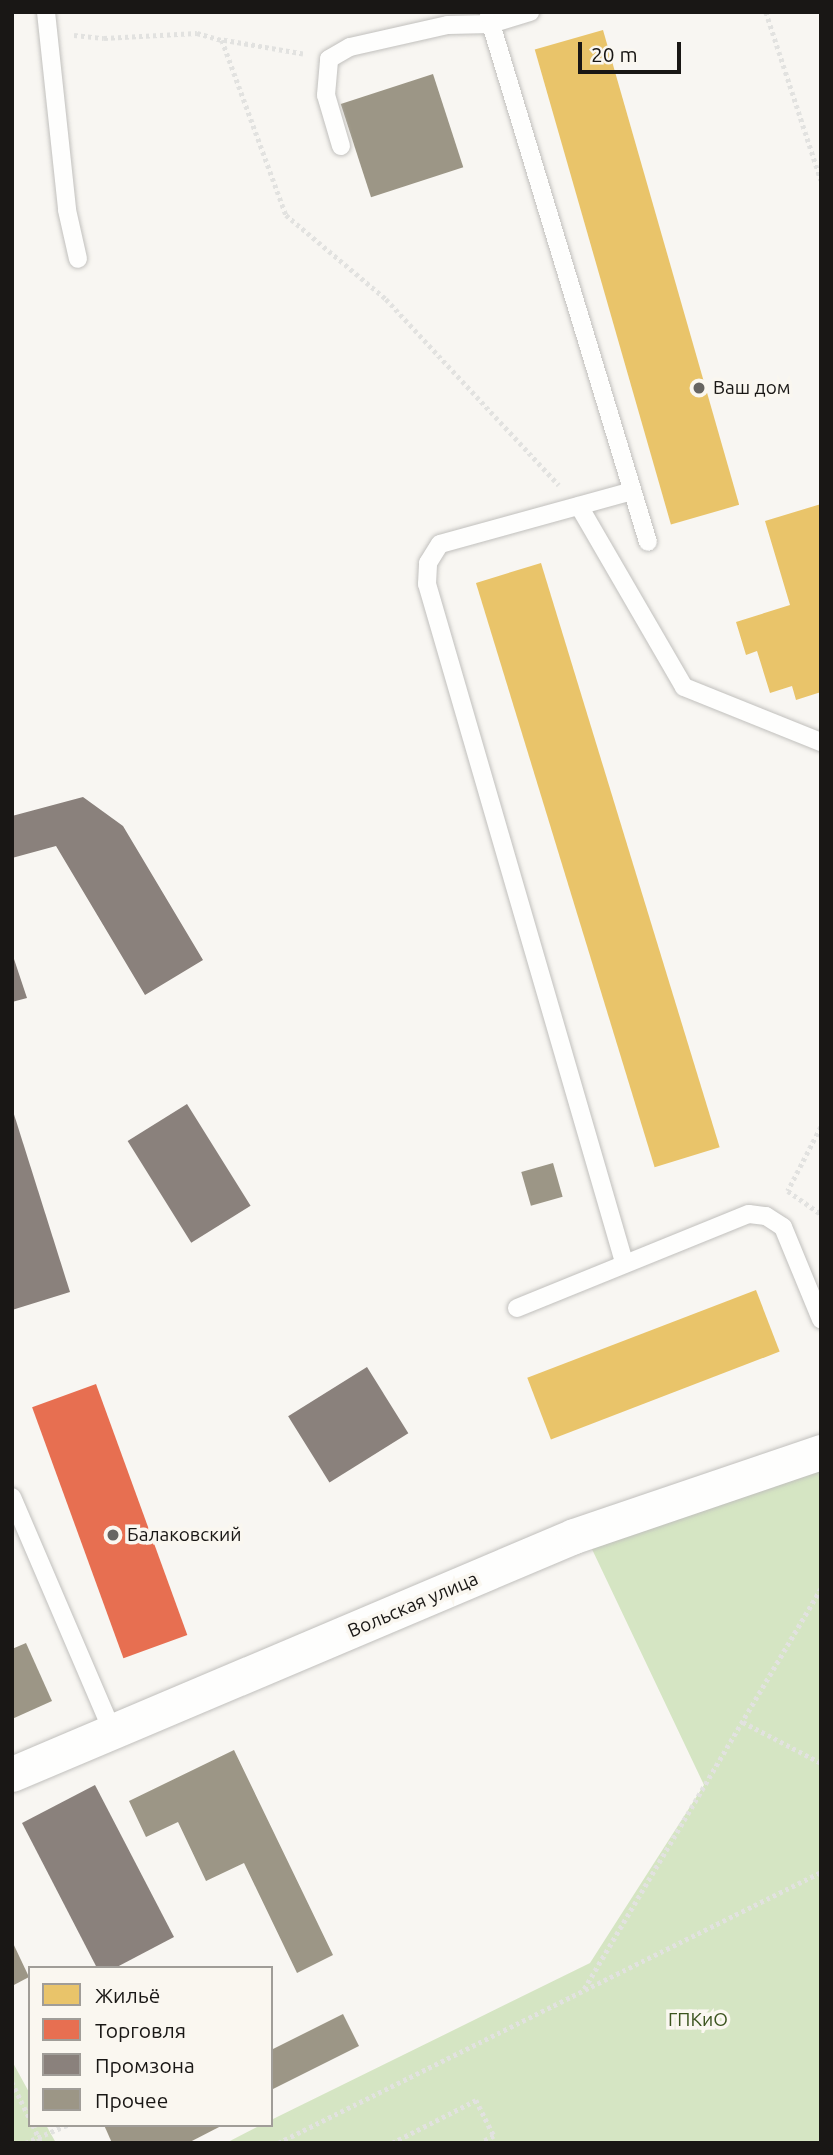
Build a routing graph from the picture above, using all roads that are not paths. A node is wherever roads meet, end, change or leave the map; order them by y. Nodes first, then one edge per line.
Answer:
1 (46, 12) edge
2 (530, 12) edge
3 (489, 18) edge
4 (341, 146) dead end
5 (78, 258) dead end
6 (632, 491) junction
7 (579, 506) junction
8 (648, 542) dead end
9 (821, 742) edge
10 (624, 1262) junction
11 (517, 1308) dead end
12 (821, 1319) edge
13 (821, 1452) edge
14 (12, 1497) edge
15 (113, 1733) junction
16 (12, 1774) edge

1 - 5 lane
2 - 3 lane
3 - 4 lane
3 - 6 lane
6 - 7 lane
6 - 8 lane
7 - 9 lane
7 - 10 lane
10 - 11 lane
10 - 12 lane
13 - 15 street, Вольская улица
14 - 15 lane
15 - 16 street, Вольская улица

